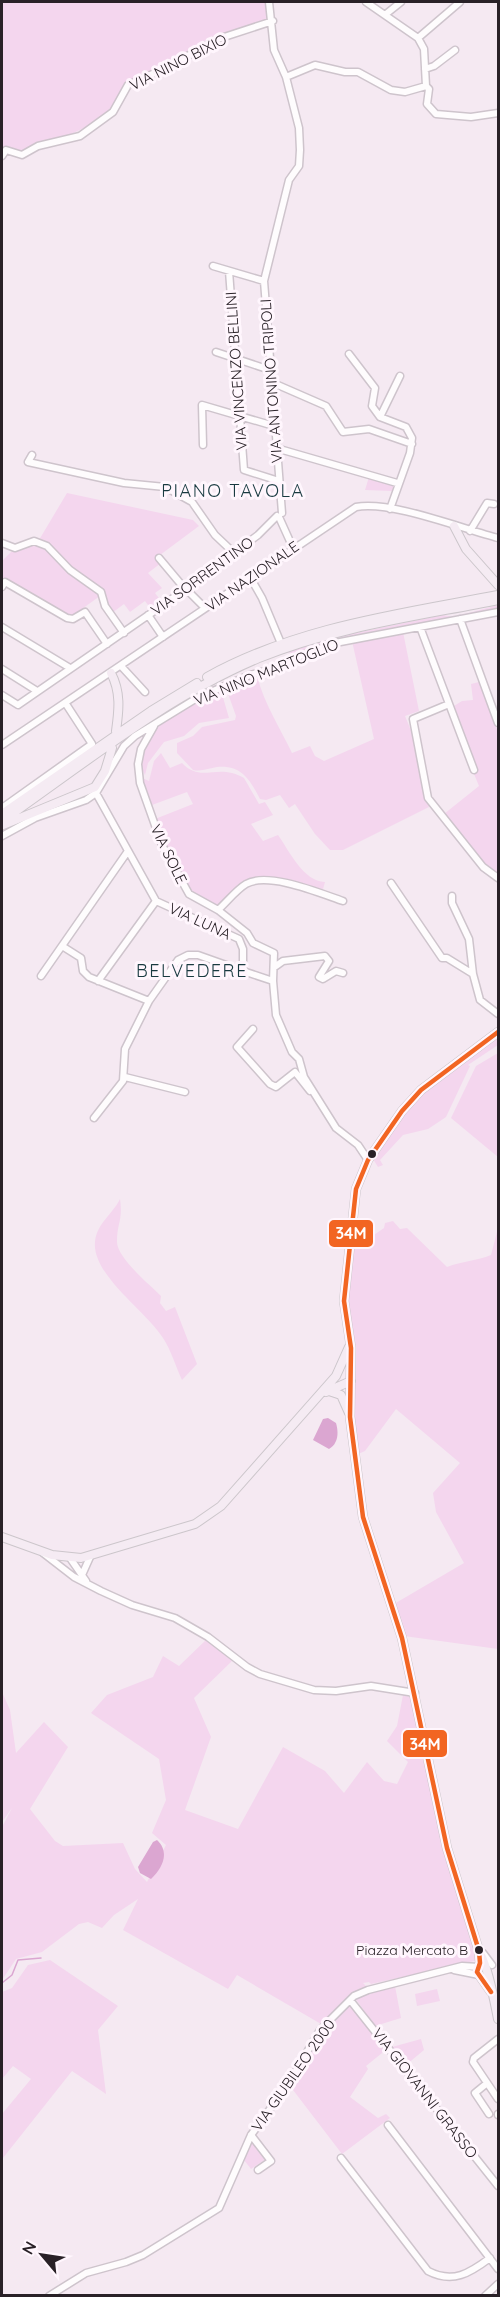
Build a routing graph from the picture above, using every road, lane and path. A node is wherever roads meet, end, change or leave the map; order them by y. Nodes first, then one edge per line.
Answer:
1 (269, 2) edge
2 (366, 2) edge
3 (401, 2) edge
4 (460, 2) edge
5 (386, 14) junction
6 (273, 21) junction
7 (418, 38) junction
8 (455, 50) dead end
9 (425, 69) junction
10 (286, 77) junction
11 (426, 86) junction
12 (498, 113) edge
13 (2, 156) edge
14 (213, 266) dead end
15 (229, 271) junction
16 (264, 281) junction
17 (216, 352) dead end
18 (349, 354) dead end
19 (234, 358) junction
20 (270, 370) junction
21 (400, 376) dead end
22 (271, 382) junction
23 (239, 416) junction
24 (380, 417) junction
25 (274, 426) junction
26 (412, 444) junction
27 (203, 445) dead end
28 (276, 448) junction
29 (32, 455) dead end
30 (279, 481) junction
31 (397, 483) junction
32 (494, 504) dead end
33 (390, 509) junction
34 (279, 514) junction
35 (454, 526) junction
36 (470, 531) junction
37 (285, 532) junction
38 (498, 538) edge
39 (2, 543) edge
40 (300, 543) junction
41 (463, 543) junction
42 (293, 548) junction
43 (234, 553) junction
44 (159, 558) dead end
45 (250, 577) junction
46 (3, 584) edge
47 (498, 585) edge
48 (185, 589) junction
49 (191, 594) dead end
50 (498, 595) edge
51 (498, 600) edge
52 (205, 608) junction
53 (498, 612) edge
54 (148, 615) junction
55 (460, 619) junction
56 (2, 627) edge
57 (420, 627) junction
58 (124, 633) junction
59 (163, 637) junction
60 (280, 640) dead end
61 (107, 644) junction
62 (284, 651) dead end
63 (287, 661) junction
64 (121, 666) junction
65 (70, 668) junction
66 (2, 669) edge
67 (111, 673) junction
68 (37, 691) junction
69 (145, 692) dead end
70 (2, 695) edge
71 (66, 704) junction
72 (449, 704) junction
73 (157, 723) junction
74 (498, 723) edge
75 (116, 731) dead end
76 (16, 737) junction
77 (2, 745) edge
78 (112, 748) dead end
79 (2, 751) edge
80 (474, 770) dead end
81 (96, 793) junction
82 (2, 808) edge
83 (2, 814) edge
84 (2, 821) edge
85 (2, 826) edge
86 (2, 836) edge
87 (128, 851) junction
88 (498, 878) edge
89 (391, 883) dead end
90 (452, 896) dead end
91 (156, 901) junction
92 (343, 901) dead end
93 (218, 910) junction
94 (62, 946) junction
95 (276, 966) junction
96 (243, 971) junction
97 (342, 973) dead end
98 (473, 974) junction
99 (41, 976) dead end
100 (99, 981) junction
101 (273, 981) junction
102 (149, 1001) junction
103 (498, 1014) edge
104 (253, 1029) dead end
105 (498, 1032) edge
106 (125, 1077) junction
107 (185, 1092) dead end
108 (315, 1095) junction
109 (94, 1118) dead end
110 (368, 1160) junction
111 (350, 1339) junction
112 (336, 1376) junction
113 (351, 1381) junction
114 (325, 1393) junction
115 (306, 1411) junction
116 (351, 1417) junction
117 (2, 1537) edge
118 (41, 1551) junction
119 (90, 1557) junction
120 (70, 1558) junction
121 (82, 1576) junction
122 (74, 1577) junction
123 (88, 1584) junction
124 (416, 1693) junction
125 (476, 1942) junction
126 (484, 1969) junction
127 (498, 1970) edge
128 (350, 2000) junction
129 (498, 2019) edge
130 (498, 2039) edge
131 (486, 2084) junction
132 (498, 2099) edge
133 (489, 2114) dead end
134 (388, 2125) dead end
135 (251, 2135) junction
136 (341, 2158) dead end
137 (258, 2170) dead end
138 (498, 2186) edge
139 (490, 2258) junction
140 (498, 2269) edge
141 (498, 2284) edge
142 (49, 2295) edge
143 (486, 2295) edge

1 - 6 street, VIA ANTONINO TRIPOLI
2 - 5 street
3 - 5 street
4 - 7 street
5 - 7 street
6 - 10 street, VIA ANTONINO TRIPOLI
6 - 13 street, VIA NINO BIXIO
7 - 9 street
8 - 9 street
9 - 11 street
10 - 11 street
10 - 16 street, VIA ANTONINO TRIPOLI
11 - 12 street
14 - 15 street
15 - 16 street
15 - 19 street, VIA VINCENZO BELLINI
16 - 20 street, VIA ANTONINO TRIPOLI
17 - 19 street
18 - 24 street
19 - 20 street
19 - 23 street, VIA VINCENZO BELLINI
20 - 22 street, VIA ANTONINO TRIPOLI
21 - 24 street
22 - 25 street, VIA ANTONINO TRIPOLI
22 - 26 street
23 - 25 street
23 - 27 street
23 - 30 street, VIA VINCENZO BELLINI
24 - 26 street
25 - 28 street, VIA ANTONINO TRIPOLI
26 - 31 street
28 - 30 street, VIA ANTONINO TRIPOLI
28 - 31 street
29 - 43 street
30 - 34 street, VIA ANTONINO TRIPOLI
31 - 33 street
32 - 36 street
33 - 35 street, VIA NAZIONALE
33 - 40 street, VIA NAZIONALE
34 - 37 street
34 - 43 street, VIA SORRENTINO
35 - 36 street, VIA NAZIONALE
35 - 41 main road
36 - 38 street, VIA NAZIONALE
36 - 41 main road
37 - 40 street
37 - 42 street
39 - 58 street
40 - 42 street, VIA NAZIONALE
41 - 47 main road
42 - 45 street, VIA NAZIONALE
43 - 48 street, VIA SORRENTINO
44 - 48 street
45 - 52 street, VIA NAZIONALE
45 - 60 street
46 - 61 street
48 - 54 street, VIA SORRENTINO
49 - 52 street
50 - 83 main road
51 - 84 main road
52 - 59 street, VIA NAZIONALE
53 - 55 street, VIA NINO MARTOGLIO
54 - 58 street, VIA SORRENTINO
54 - 59 street
55 - 57 street, VIA NINO MARTOGLIO
55 - 74 street
56 - 65 street
57 - 63 street, VIA NINO MARTOGLIO
57 - 72 street
58 - 61 street, VIA SORRENTINO
59 - 64 street, VIA NAZIONALE
61 - 65 street, VIA SORRENTINO
62 - 63 street
63 - 73 street, VIA NINO MARTOGLIO
64 - 67 street, VIA NAZIONALE
64 - 69 street
65 - 68 street, VIA SORRENTINO
66 - 68 street
67 - 71 street, VIA NAZIONALE
67 - 75 main road
68 - 70 street, VIA SORRENTINO
71 - 76 street, VIA NAZIONALE
71 - 82 street
72 - 80 street
72 - 88 street
73 - 81 street, VIA NINO MARTOGLIO
73 - 93 street, VIA SOLE
76 - 77 street
76 - 79 street
78 - 85 main road
81 - 86 street
81 - 87 street, VIA LUNA
87 - 91 street, VIA LUNA
87 - 94 street
89 - 98 street
90 - 98 street
91 - 96 street, VIA LUNA
91 - 100 street
92 - 93 street
93 - 95 street, VIA SOLE
94 - 99 street
94 - 100 street
95 - 97 street
95 - 101 street
96 - 101 street
96 - 102 street
98 - 103 street
100 - 102 street
101 - 108 street
102 - 106 street
104 - 108 street
105 - 110 main road
106 - 107 street
106 - 109 street
108 - 110 street
110 - 111 main road
111 - 112 main road
111 - 113 main road
112 - 113 main road
112 - 115 main road
113 - 114 main road
113 - 116 main road
114 - 115 main road
114 - 116 main road
115 - 119 main road
116 - 124 main road
117 - 118 main road
118 - 120 main road
118 - 122 street
119 - 120 main road
119 - 121 street
120 - 121 street
120 - 122 street
121 - 123 street
122 - 123 street
123 - 124 street
124 - 125 main road
125 - 126 street
125 - 126 main road
126 - 127 street
126 - 128 street, VIA GIUBILEO 2000
126 - 129 main road
128 - 135 street, VIA GIUBILEO 2000
128 - 138 street, VIA GIOVANNI GRASSO
130 - 131 street
131 - 132 street
131 - 133 street
134 - 139 street
135 - 137 street
135 - 142 street, VIA GIUBILEO 2000
136 - 139 street
139 - 140 street
141 - 143 street

